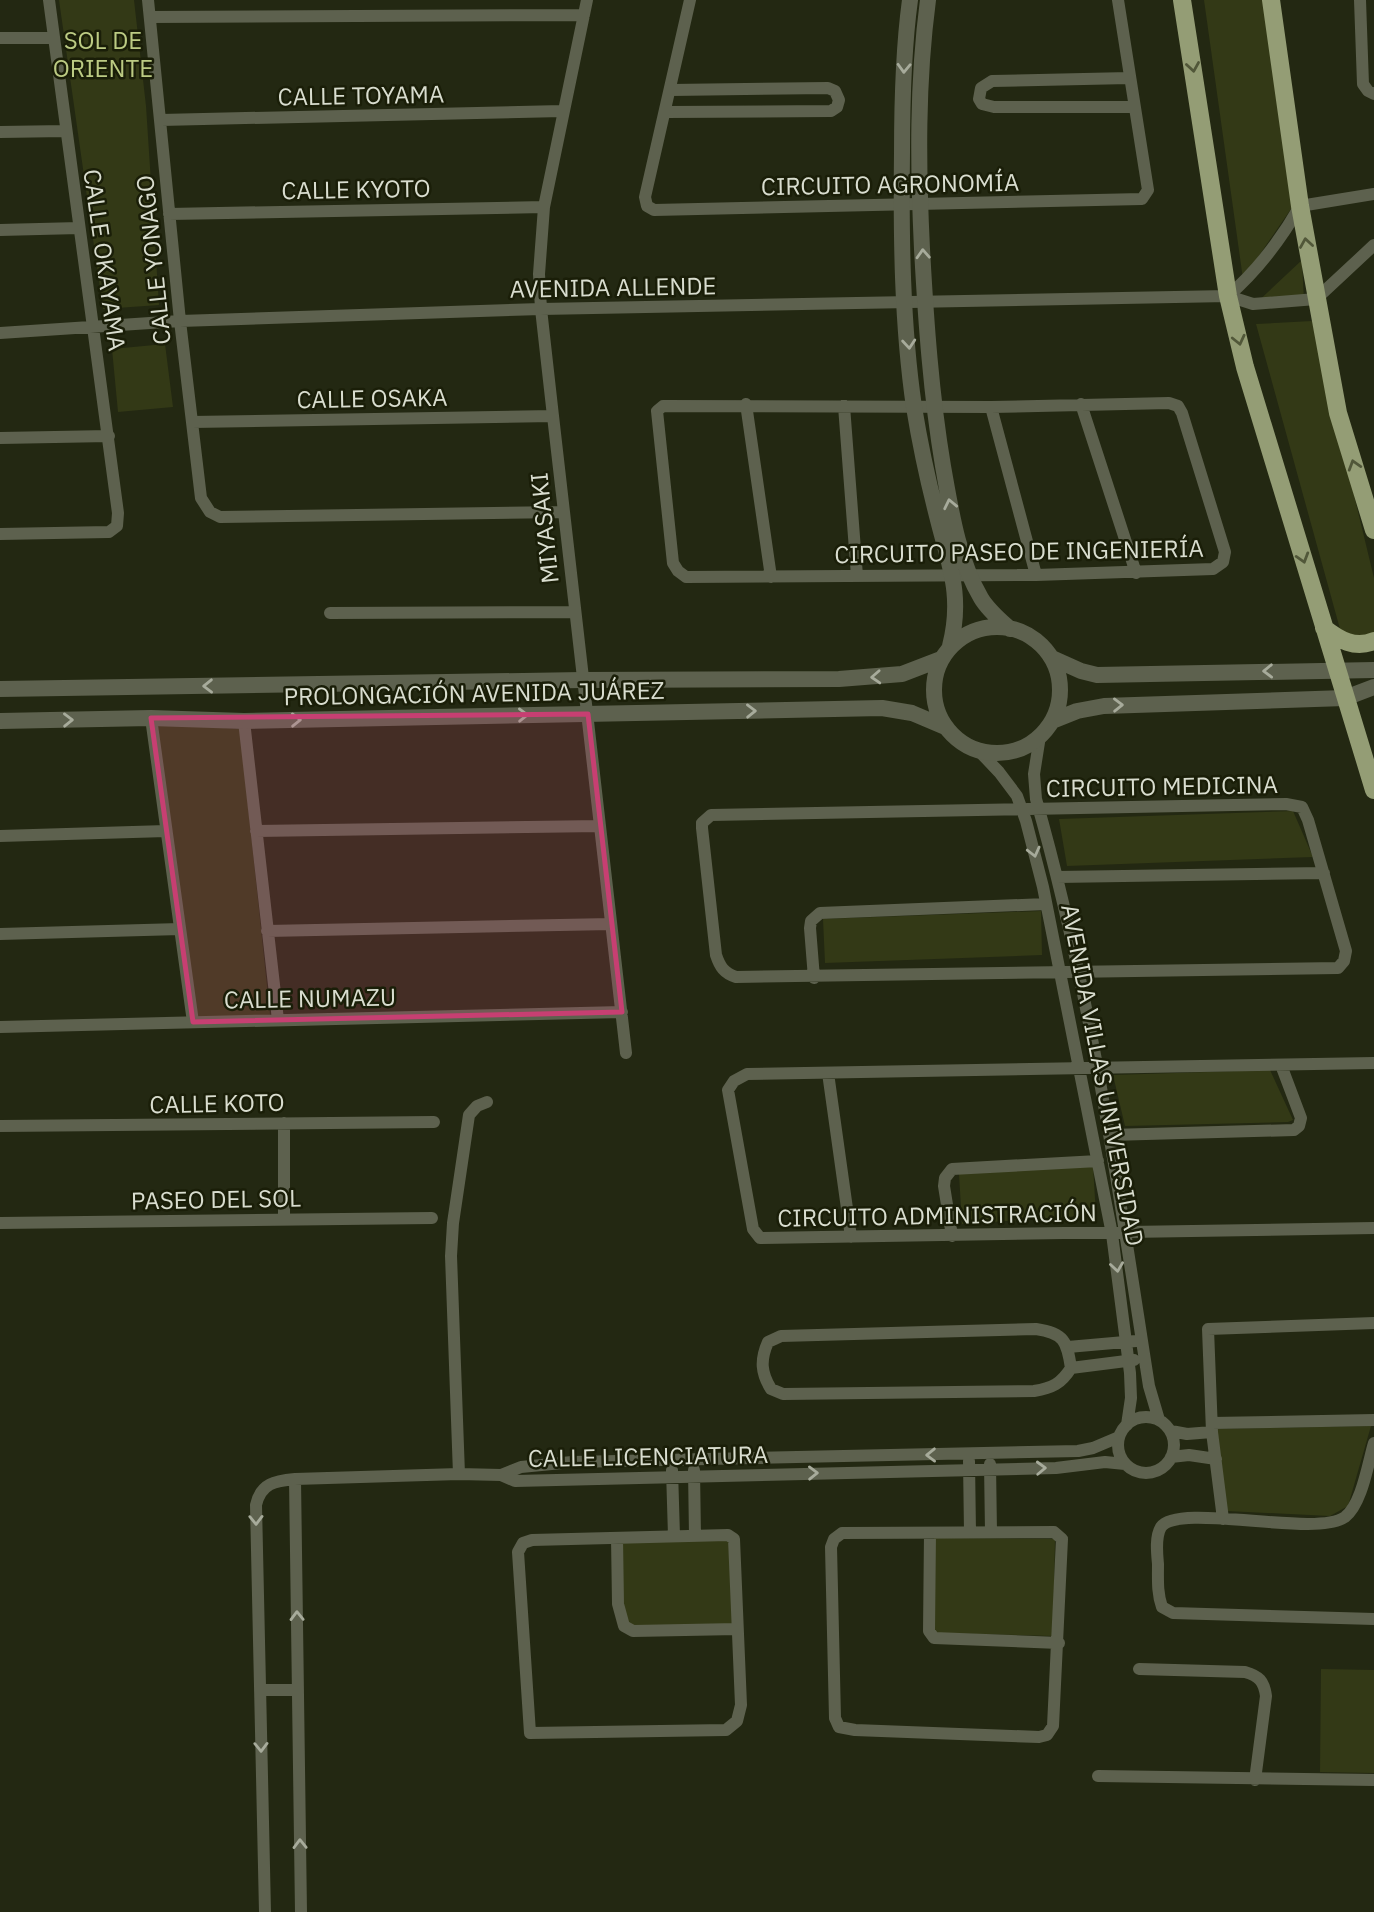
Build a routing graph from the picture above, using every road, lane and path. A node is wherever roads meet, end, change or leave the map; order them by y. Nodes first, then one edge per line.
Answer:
1 (49, 0) edge
2 (148, 0) edge
3 (587, 0) edge
4 (690, 0) edge
5 (910, 0) edge
6 (928, 0) edge
7 (1118, 0) edge
8 (1182, 0) edge
9 (1271, 0) edge
10 (1360, 0) edge
11 (584, 15) junction
12 (150, 17) junction
13 (0, 38) edge
14 (53, 38) junction
15 (1129, 78) junction
16 (671, 90) junction
17 (1374, 94) edge
18 (1135, 107) junction
19 (562, 111) junction
20 (666, 112) junction
21 (161, 120) junction
22 (65, 131) junction
23 (0, 132) edge
24 (1374, 194) edge
25 (901, 204) junction
26 (920, 204) junction
27 (1300, 206) junction
28 (544, 207) junction
29 (169, 214) junction
30 (79, 228) junction
31 (0, 229) edge
32 (1374, 245) edge
33 (1228, 296) junction
34 (1316, 299) junction
35 (905, 302) junction
36 (925, 302) junction
37 (541, 309) junction
38 (180, 321) junction
39 (93, 328) junction
40 (0, 333) edge
41 (746, 404) junction
42 (1081, 404) junction
43 (844, 406) junction
44 (914, 407) junction
45 (933, 407) junction
46 (990, 407) junction
47 (553, 416) junction
48 (192, 422) junction
49 (109, 436) junction
50 (0, 438) edge
51 (564, 512) junction
52 (1374, 530) edge
53 (0, 534) edge
54 (1136, 573) junction
55 (961, 575) junction
56 (1036, 575) junction
57 (857, 576) junction
58 (771, 577) junction
59 (575, 612) junction
60 (330, 613) dead end
61 (1324, 628) junction
62 (1010, 629) junction
63 (1374, 641) edge
64 (946, 653) junction
65 (1052, 658) junction
66 (1337, 670) junction
67 (1374, 670) edge
68 (582, 680) junction
69 (1374, 687) edge
70 (0, 689) edge
71 (1345, 698) junction
72 (587, 714) junction
73 (151, 718) junction
74 (0, 721) edge
75 (244, 721) junction
76 (1052, 721) junction
77 (945, 727) junction
78 (1040, 736) junction
79 (1374, 738) edge
80 (979, 751) junction
81 (1362, 755) junction
82 (1374, 790) edge
83 (1039, 810) junction
84 (1023, 811) junction
85 (600, 826) junction
86 (166, 831) junction
87 (257, 831) junction
88 (0, 836) edge
89 (1324, 873) junction
90 (1057, 877) junction
91 (1046, 904) junction
92 (611, 924) junction
93 (180, 929) junction
94 (267, 931) junction
95 (0, 934) edge
96 (1059, 971) junction
97 (1080, 971) junction
98 (814, 978) junction
99 (622, 1012) junction
100 (278, 1020) junction
101 (193, 1022) junction
102 (0, 1027) edge
103 (626, 1053) dead end
104 (1374, 1063) edge
105 (1281, 1065) junction
106 (1079, 1068) junction
107 (1098, 1068) junction
108 (828, 1073) junction
109 (487, 1101) dead end
110 (434, 1122) dead end
111 (284, 1123) junction
112 (0, 1126) edge
113 (1110, 1135) junction
114 (1098, 1161) junction
115 (284, 1218) junction
116 (432, 1218) dead end
117 (0, 1223) edge
118 (1374, 1228) edge
119 (1112, 1234) junction
120 (1126, 1234) junction
121 (952, 1236) junction
122 (850, 1237) junction
123 (1374, 1323) edge
124 (1143, 1340) junction
125 (1127, 1342) junction
126 (1068, 1347) junction
127 (1145, 1359) junction
128 (1129, 1360) junction
129 (1071, 1368) junction
130 (1159, 1420) junction
131 (1374, 1420) edge
132 (1127, 1425) junction
133 (1212, 1428) junction
134 (1171, 1431) junction
135 (1119, 1437) junction
136 (1374, 1443) edge
137 (969, 1454) junction
138 (990, 1454) junction
139 (1171, 1457) junction
140 (694, 1459) junction
141 (1216, 1459) junction
142 (672, 1460) junction
143 (1125, 1464) junction
144 (969, 1470) junction
145 (990, 1470) junction
146 (459, 1475) junction
147 (501, 1475) junction
148 (694, 1476) junction
149 (672, 1477) junction
150 (295, 1479) junction
151 (1223, 1519) junction
152 (970, 1532) junction
153 (991, 1532) junction
154 (930, 1533) junction
155 (674, 1536) junction
156 (695, 1536) junction
157 (617, 1538) junction
158 (1374, 1619) edge
159 (737, 1629) junction
160 (1059, 1643) junction
161 (1139, 1669) dead end
162 (260, 1690) junction
163 (298, 1690) junction
164 (1098, 1776) dead end
165 (1255, 1780) junction
166 (1374, 1780) edge
167 (265, 1912) edge
168 (301, 1912) edge

1 - 14 street, CALLE OKAYAMA
2 - 12 street, CALLE YONAGO
3 - 11 street, MIYASAKI
4 - 16 street, CIRCUITO AGRONOMÍA
5 -> 25 street
6 - 26 street
7 - 15 street, CIRCUITO AGRONOMÍA
8 -> 33 main road
9 - 27 main road
10 - 17 street
11 - 12 street
11 - 19 street, MIYASAKI
12 - 21 street, CALLE YONAGO
13 - 14 street
14 - 22 street, CALLE OKAYAMA
15 - 18 street, CIRCUITO AGRONOMÍA
15 - 18 street
16 - 20 street, CIRCUITO AGRONOMÍA
16 - 20 street
18 - 26 street, CIRCUITO AGRONOMÍA
19 - 21 street, CALLE TOYAMA
19 - 28 street, MIYASAKI
20 - 25 street, CIRCUITO AGRONOMÍA
21 - 29 street, CALLE YONAGO
22 - 23 street
22 - 30 street, CALLE OKAYAMA
24 - 27 street
25 - 26 street, CIRCUITO AGRONOMÍA
25 - 35 street
36 -> 26 street
27 - 33 street
34 -> 27 main road
28 - 29 street, CALLE KYOTO
28 - 37 street, MIYASAKI
29 - 38 street, CALLE YONAGO
30 - 31 street
30 - 39 street, CALLE OKAYAMA
32 - 34 street
33 - 34 street, AVENIDA ALLENDE
33 - 36 street, AVENIDA ALLENDE
33 -> 61 main road
52 -> 34 main road
35 - 36 street, AVENIDA ALLENDE
35 - 37 street, AVENIDA ALLENDE
35 -> 44 street
36 - 45 street
37 - 38 street, AVENIDA ALLENDE
37 - 47 street, MIYASAKI
38 - 39 street, AVENIDA ALLENDE
38 - 48 street, CALLE YONAGO
39 - 40 street, AVENIDA ALLENDE
39 - 49 street, CALLE OKAYAMA
41 - 43 street, CIRCUITO PASEO DE INGENIERÍA
41 - 58 street
41 - 58 street, CIRCUITO PASEO DE INGENIERÍA
42 - 46 street, CIRCUITO PASEO DE INGENIERÍA
42 - 54 street
42 - 54 street, CIRCUITO PASEO DE INGENIERÍA
43 - 44 street, CIRCUITO PASEO DE INGENIERÍA
43 - 57 street
44 - 45 street, CIRCUITO PASEO DE INGENIERÍA
44 - 55 street
45 - 46 street, CIRCUITO PASEO DE INGENIERÍA
55 -> 45 street
46 - 56 street
47 - 48 street, CALLE OSAKA
47 - 51 street, MIYASAKI
48 - 51 street, CALLE YONAGO
49 - 50 street
49 - 53 street, CALLE OKAYAMA
51 - 59 street, MIYASAKI
54 - 56 street, CIRCUITO PASEO DE INGENIERÍA
55 - 56 street, CIRCUITO PASEO DE INGENIERÍA
55 - 57 street, CIRCUITO PASEO DE INGENIERÍA
55 - 62 street
55 - 64 street
57 - 58 street, CIRCUITO PASEO DE INGENIERÍA
59 - 60 street
59 - 68 street, MIYASAKI
61 - 63 main road
61 - 66 main road
62 - 64 street
62 - 65 street
64 -> 68 street, PROLONGACIÓN AVENIDA JUÁREZ
64 - 77 street
66 -> 65 street
65 - 76 street
66 - 67 street
66 - 71 main road
68 -> 70 street, PROLONGACIÓN AVENIDA JUÁREZ
68 - 72 street, MIYASAKI
69 - 71 street
76 -> 71 street
71 - 81 main road
75 -> 72 street, PROLONGACIÓN AVENIDA JUÁREZ
72 -> 77 street, PROLONGACIÓN AVENIDA JUÁREZ
72 - 85 street, MIYASAKI
74 -> 73 street, PROLONGACIÓN AVENIDA JUÁREZ
73 - 75 street, PROLONGACIÓN AVENIDA JUÁREZ
73 - 86 street
75 - 87 street
76 - 78 street
77 - 80 street
78 - 80 street
78 - 83 street, AVENIDA VILLAS UNIVERSIDAD
79 - 81 main road
80 - 84 street, AVENIDA VILLAS UNIVERSIDAD
81 - 82 main road
83 - 84 street, CIRCUITO MEDICINA
83 - 89 street, CIRCUITO MEDICINA
83 - 90 street, AVENIDA VILLAS UNIVERSIDAD
84 -> 91 street, AVENIDA VILLAS UNIVERSIDAD
84 - 98 street, CIRCUITO MEDICINA
85 - 87 street
85 - 92 street, MIYASAKI
86 - 88 street
86 - 93 street
87 - 94 street
89 - 90 street
89 - 97 street, CIRCUITO MEDICINA
90 - 97 street, AVENIDA VILLAS UNIVERSIDAD
91 - 96 street, AVENIDA VILLAS UNIVERSIDAD
91 - 98 street
92 - 94 street
92 - 99 street, MIYASAKI
93 - 95 street
93 - 101 street
94 - 100 street
96 - 97 street, CIRCUITO MEDICINA
96 - 98 street, CIRCUITO MEDICINA
96 - 106 street, AVENIDA VILLAS UNIVERSIDAD
97 - 107 street, AVENIDA VILLAS UNIVERSIDAD
99 - 100 street, CALLE NUMAZU
99 - 103 street, MIYASAKI
100 - 101 street, CALLE NUMAZU
101 - 102 street, CALLE NUMAZU
104 - 105 street, CIRCUITO ADMINISTRACIÓN
105 - 107 street, CIRCUITO ADMINISTRACIÓN
105 - 113 street
106 - 107 street, CIRCUITO ADMINISTRACIÓN
106 - 108 street, CIRCUITO ADMINISTRACIÓN
106 - 114 street, AVENIDA VILLAS UNIVERSIDAD
107 - 113 street, AVENIDA VILLAS UNIVERSIDAD
108 - 122 street
108 - 122 street, CIRCUITO ADMINISTRACIÓN
109 - 146 street
110 - 111 street, CALLE KOTO
111 - 112 street, CALLE KOTO
111 - 115 street
113 - 120 street, AVENIDA VILLAS UNIVERSIDAD
114 - 119 street, AVENIDA VILLAS UNIVERSIDAD
114 - 121 street
115 - 116 street, PASEO DEL SOL
115 - 117 street, PASEO DEL SOL
118 - 120 street, CIRCUITO ADMINISTRACIÓN
119 - 120 street, CIRCUITO ADMINISTRACIÓN
119 - 121 street, CIRCUITO ADMINISTRACIÓN
119 -> 125 street, AVENIDA VILLAS UNIVERSIDAD
120 - 124 street, AVENIDA VILLAS UNIVERSIDAD
121 - 122 street, CIRCUITO ADMINISTRACIÓN
123 - 133 street
124 - 125 street
124 - 127 street, AVENIDA VILLAS UNIVERSIDAD
125 - 126 street
125 - 128 street, AVENIDA VILLAS UNIVERSIDAD
126 - 129 street
126 - 129 street
127 - 128 street
127 - 130 street, AVENIDA VILLAS UNIVERSIDAD
128 - 129 street
128 - 132 street, AVENIDA VILLAS UNIVERSIDAD
130 - 132 street
130 - 134 street
131 - 133 street
132 - 135 street
133 - 134 street
133 - 141 street
134 - 139 street
135 - 138 street, CALLE LICENCIATURA
135 - 143 street
136 - 151 street
137 - 138 street, CALLE LICENCIATURA
137 -> 140 street, CALLE LICENCIATURA
137 - 144 street
138 - 145 street
139 - 141 street
139 - 143 street
140 - 142 street, CALLE LICENCIATURA
140 - 148 street
141 - 151 street
142 - 147 street, CALLE LICENCIATURA
142 - 149 street
145 -> 143 street, CALLE LICENCIATURA
144 - 145 street, CALLE LICENCIATURA
148 -> 144 street, CALLE LICENCIATURA
144 - 152 street
145 - 153 street
146 - 147 street
146 - 150 street
147 - 149 street, CALLE LICENCIATURA
148 - 149 street, CALLE LICENCIATURA
148 - 156 street
149 - 155 street
150 -> 162 street
163 -> 150 street
151 - 158 street
152 - 153 street
152 - 154 street
153 - 160 street
154 - 160 street
154 - 160 street
155 - 156 street
155 - 157 street
156 - 159 street
157 - 159 street
157 - 159 street
161 - 165 street
162 - 163 street
162 -> 167 street
168 -> 163 street
164 - 165 street
165 - 166 street

